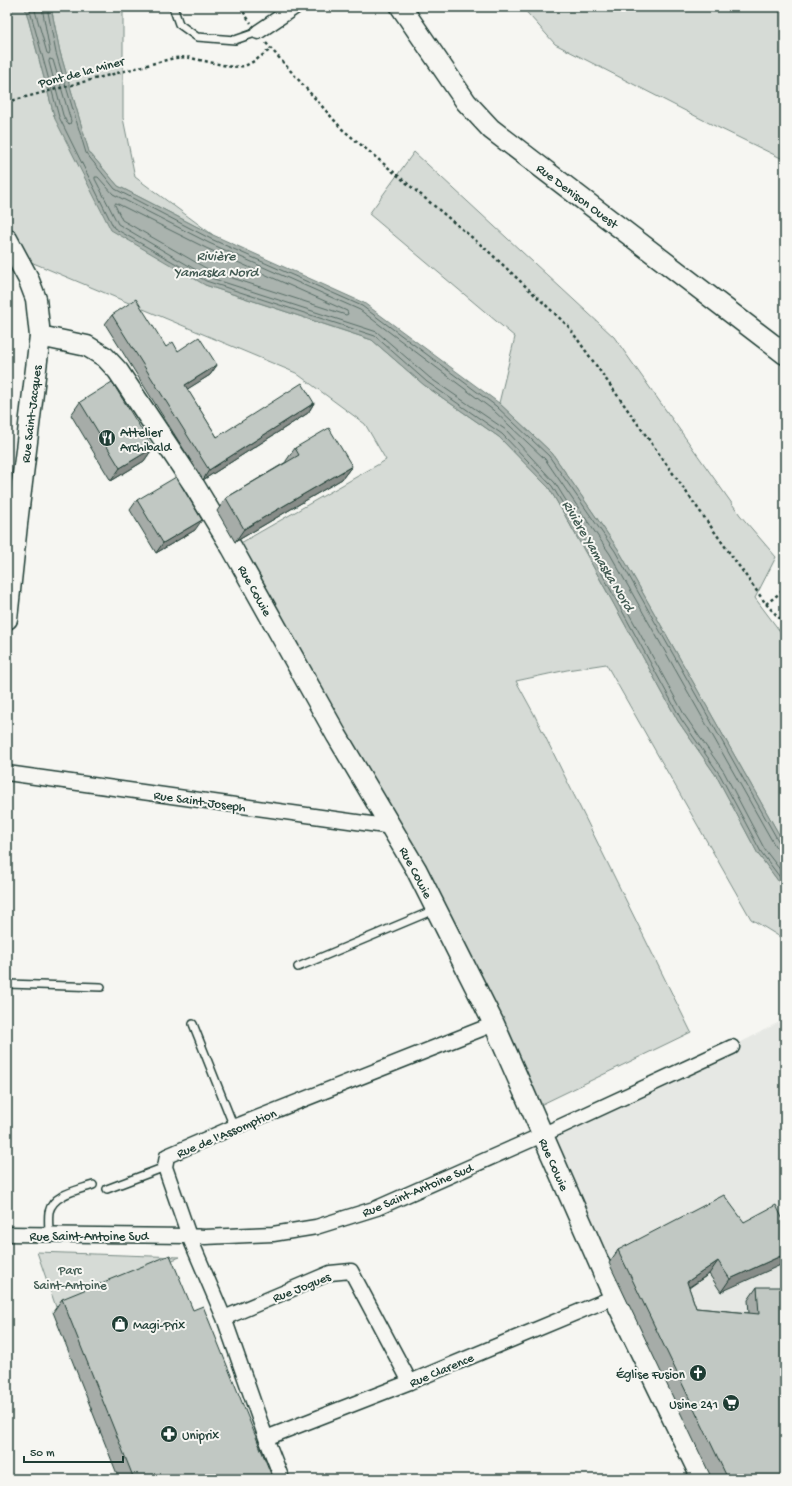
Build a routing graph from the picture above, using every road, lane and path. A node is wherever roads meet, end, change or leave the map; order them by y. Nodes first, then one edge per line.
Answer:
1 (173, 7) edge
2 (240, 7) edge
3 (295, 7) edge
4 (401, 7) edge
5 (258, 32) junction
6 (271, 49) junction
7 (7, 102) edge
8 (7, 239) edge
9 (40, 336) junction
10 (785, 354) edge
11 (12, 513) edge
12 (785, 589) edge
13 (766, 604) junction
14 (7, 619) edge
15 (785, 624) edge
16 (7, 773) edge
17 (392, 827) junction
18 (436, 909) junction
19 (298, 967) dead end
20 (7, 984) edge
21 (101, 987) dead end
22 (193, 1024) dead end
23 (494, 1024) junction
24 (732, 1047) dead end
25 (234, 1127) junction
26 (542, 1135) junction
27 (165, 1167) junction
28 (93, 1185) dead end
29 (107, 1189) dead end
30 (7, 1234) edge
31 (49, 1235) junction
32 (188, 1236) junction
33 (614, 1297) junction
34 (224, 1318) junction
35 (410, 1382) junction
36 (266, 1438) junction
37 (282, 1479) edge
38 (702, 1479) edge

1 - 5 lane
2 - 5 path
3 - 5 street
4 - 10 street, Rue Denison Ouest
5 - 6 path
6 - 7 path, Pont de la Miner
6 - 13 path
8 - 9 street, Rue Saint-Jacques
9 - 11 street, Rue Saint-Jacques
9 - 17 street, Rue Cowie
11 - 14 street, Rue Saint-Jacques
12 - 13 path
13 - 15 path
16 - 17 street, Rue Saint-Joseph
17 - 18 street, Rue Cowie
18 - 19 lane
18 - 23 street, Rue Cowie
20 - 21 lane
22 - 25 lane
23 - 25 street, Rue de l'Assomption
23 - 26 street, Rue Cowie
24 - 26 street, Rue Saint-Antoine Sud
25 - 27 street, Rue de l'Assomption
26 - 32 street, Rue Saint-Antoine Sud
26 - 33 street, Rue Cowie
27 - 29 lane
27 - 32 street, Rue de l'Assomption
28 - 31 lane
30 - 31 street, Rue Saint-Antoine Sud
31 - 32 street, Rue Saint-Antoine Sud
32 - 34 street, Rue de l'Assomption
33 - 35 street, Rue Clarence
33 - 38 street, Rue Cowie
34 - 35 street, Rue Jogues
34 - 36 street, Rue de l'Assomption
35 - 36 street, Rue Clarence
36 - 37 street, Rue de l'Assomption

